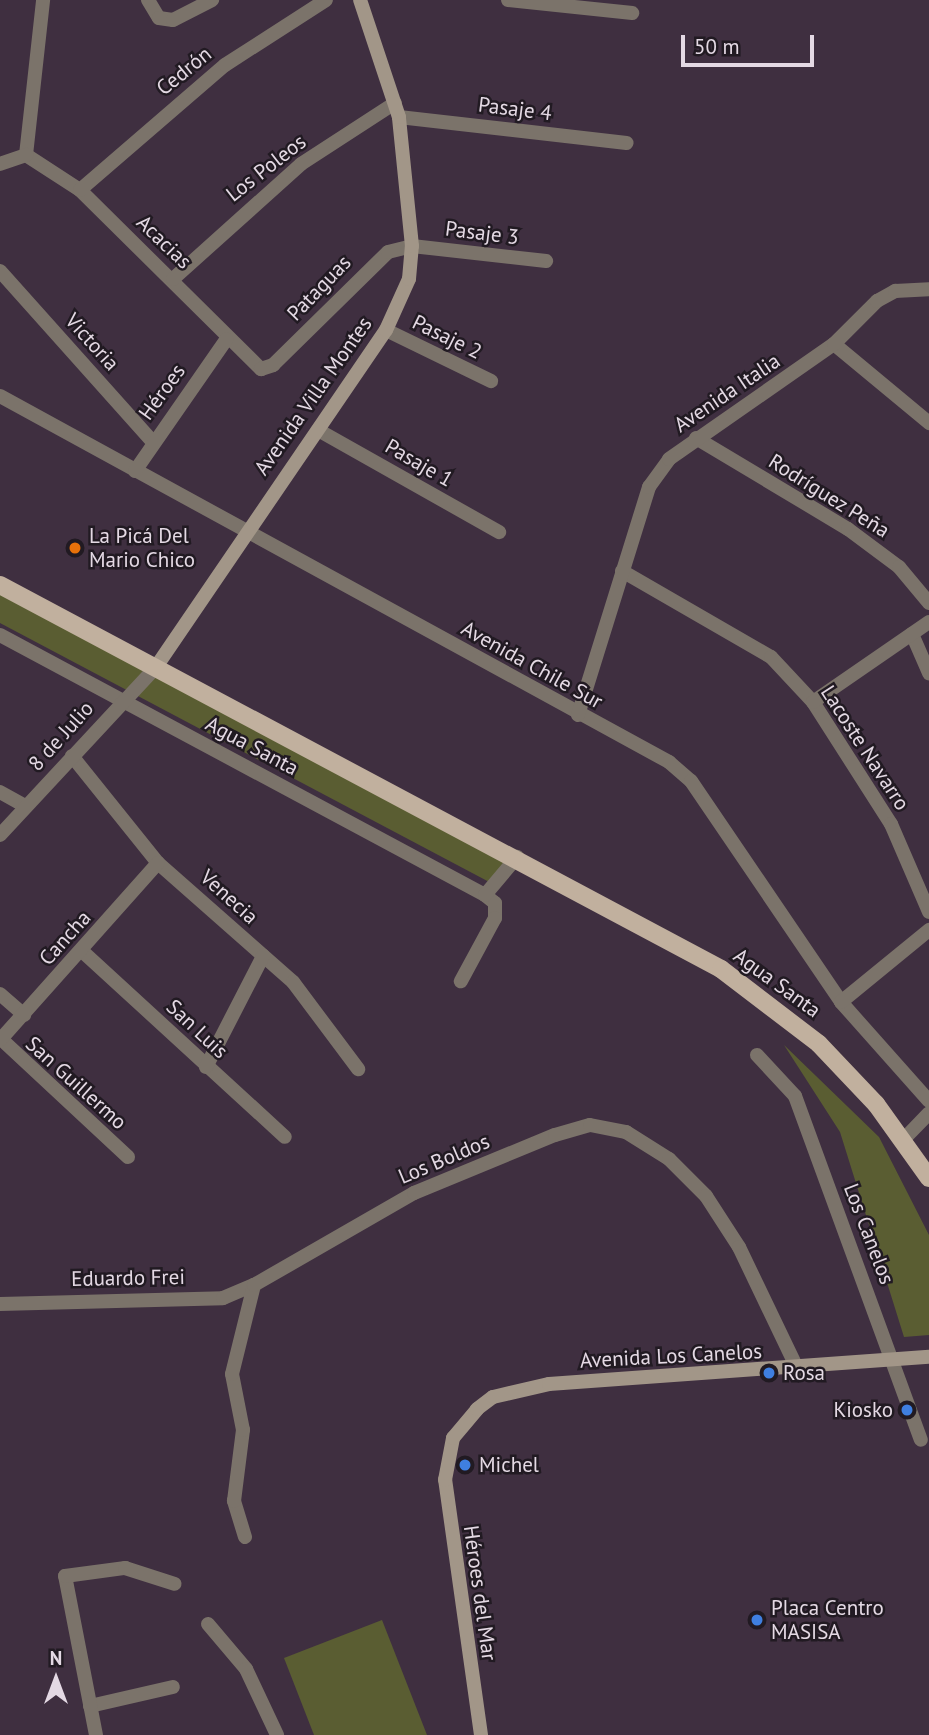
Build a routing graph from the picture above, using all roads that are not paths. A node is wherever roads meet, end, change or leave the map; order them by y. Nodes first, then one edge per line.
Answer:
1 (43, 0) edge
2 (148, 0) edge
3 (212, 0) edge
4 (326, 0) edge
5 (360, 0) edge
6 (508, 0) edge
7 (632, 13) dead end
8 (397, 110) junction
9 (627, 143) dead end
10 (26, 155) junction
11 (0, 164) edge
12 (80, 190) junction
13 (412, 246) junction
14 (547, 261) dead end
15 (0, 271) edge
16 (173, 279) junction
17 (929, 289) edge
18 (386, 330) junction
19 (226, 340) junction
20 (834, 344) junction
21 (261, 369) joint
22 (491, 382) dead end
23 (0, 396) edge
24 (929, 423) edge
25 (318, 430) junction
26 (696, 438) junction
27 (152, 441) junction
28 (135, 471) junction
29 (244, 530) junction
30 (499, 533) dead end
31 (622, 571) junction
32 (0, 586) edge
33 (929, 603) edge
34 (929, 622) edge
35 (912, 634) junction
36 (0, 635) edge
37 (156, 667) junction
38 (929, 673) edge
39 (121, 700) junction
40 (813, 702) junction
41 (578, 715) junction
42 (72, 756) junction
43 (0, 792) edge
44 (25, 806) junction
45 (0, 835) edge
46 (517, 857) junction
47 (159, 863) junction
48 (485, 895) junction
49 (929, 912) edge
50 (929, 930) edge
51 (82, 951) junction
52 (263, 956) junction
53 (461, 981) dead end
54 (0, 994) edge
55 (841, 1002) junction
56 (24, 1015) junction
57 (1, 1039) edge
58 (757, 1055) dead end
59 (206, 1067) junction
60 (358, 1069) dead end
61 (929, 1101) edge
62 (929, 1113) edge
63 (285, 1137) dead end
64 (903, 1140) junction
65 (128, 1157) dead end
66 (929, 1178) edge
67 (254, 1285) junction
68 (0, 1304) edge
69 (929, 1357) edge
70 (896, 1363) junction
71 (798, 1370) junction
72 (921, 1440) dead end
73 (446, 1456) joint
74 (245, 1538) dead end
75 (175, 1584) dead end
76 (208, 1624) dead end
77 (173, 1687) dead end
78 (90, 1706) junction
79 (96, 1735) edge
80 (277, 1735) edge
81 (481, 1735) edge

1 - 10 street
2 - 3 street
4 - 12 street, Cedrón
5 - 8 street, Avenida Villa Montes
6 - 7 street
8 - 9 street, Pasaje 4
8 - 13 street, Avenida Villa Montes
8 - 16 street, Los Poleos
10 - 11 street
10 - 12 street, Acacias
12 - 16 street, Acacias
13 - 14 street, Pasaje 3
13 - 18 street, Avenida Villa Montes
13 - 21 street, Pataguas
15 - 27 street, Victoria
16 - 19 street, Acacias
17 - 20 street, Avenida Italia
18 - 22 street, Pasaje 2
18 - 25 street, Avenida Villa Montes
19 - 21 street, Acacias
19 - 27 street, Héroes
20 - 24 street
20 - 26 street, Avenida Italia
23 - 28 street, Avenida Chile Sur
25 - 29 street, Avenida Villa Montes
25 - 30 street, Pasaje 1
26 - 31 street, Avenida Italia
26 - 33 street, Rodríguez Peña
27 - 28 street, Héroes
28 - 29 street, Avenida Chile Sur
29 - 37 street, Avenida Villa Montes
29 - 41 street, Avenida Chile Sur
31 - 40 street, Lacoste Navarro
31 - 41 street, Avenida Italia
32 - 37 main road, Agua Santa
34 - 35 street
35 - 38 street
35 - 40 street
36 - 39 street, Agua Santa
37 - 39 street, 8 de Julio
37 - 46 main road, Agua Santa
39 - 42 street, 8 de Julio
39 - 48 street, Agua Santa
40 - 49 street, Lacoste Navarro
41 - 55 street, Avenida Chile Sur
42 - 44 street, 8 de Julio
42 - 47 street, Venecia
43 - 44 street
44 - 45 street, 8 de Julio
46 - 48 street
46 - 64 main road, Agua Santa
47 - 51 street, Cancha
47 - 52 street, Venecia
48 - 53 street
50 - 55 street
51 - 56 street, Cancha
51 - 59 street, San Luis
52 - 59 street
52 - 60 street, Venecia
54 - 56 street
55 - 61 street, Avenida Chile Sur
56 - 57 street, Cancha
57 - 65 street, San Guillermo
58 - 70 street, Los Canelos
59 - 63 street, San Luis
62 - 64 street
64 - 66 main road, Agua Santa
67 - 68 street, Eduardo Frei
67 - 71 street, Los Boldos
67 - 74 street
69 - 70 street, Avenida Los Canelos
70 - 71 street, Avenida Los Canelos
70 - 72 street, Los Canelos
71 - 73 street, Avenida Los Canelos
73 - 81 street, Héroes del Mar
75 - 78 street
76 - 80 street
77 - 78 street
78 - 79 street

